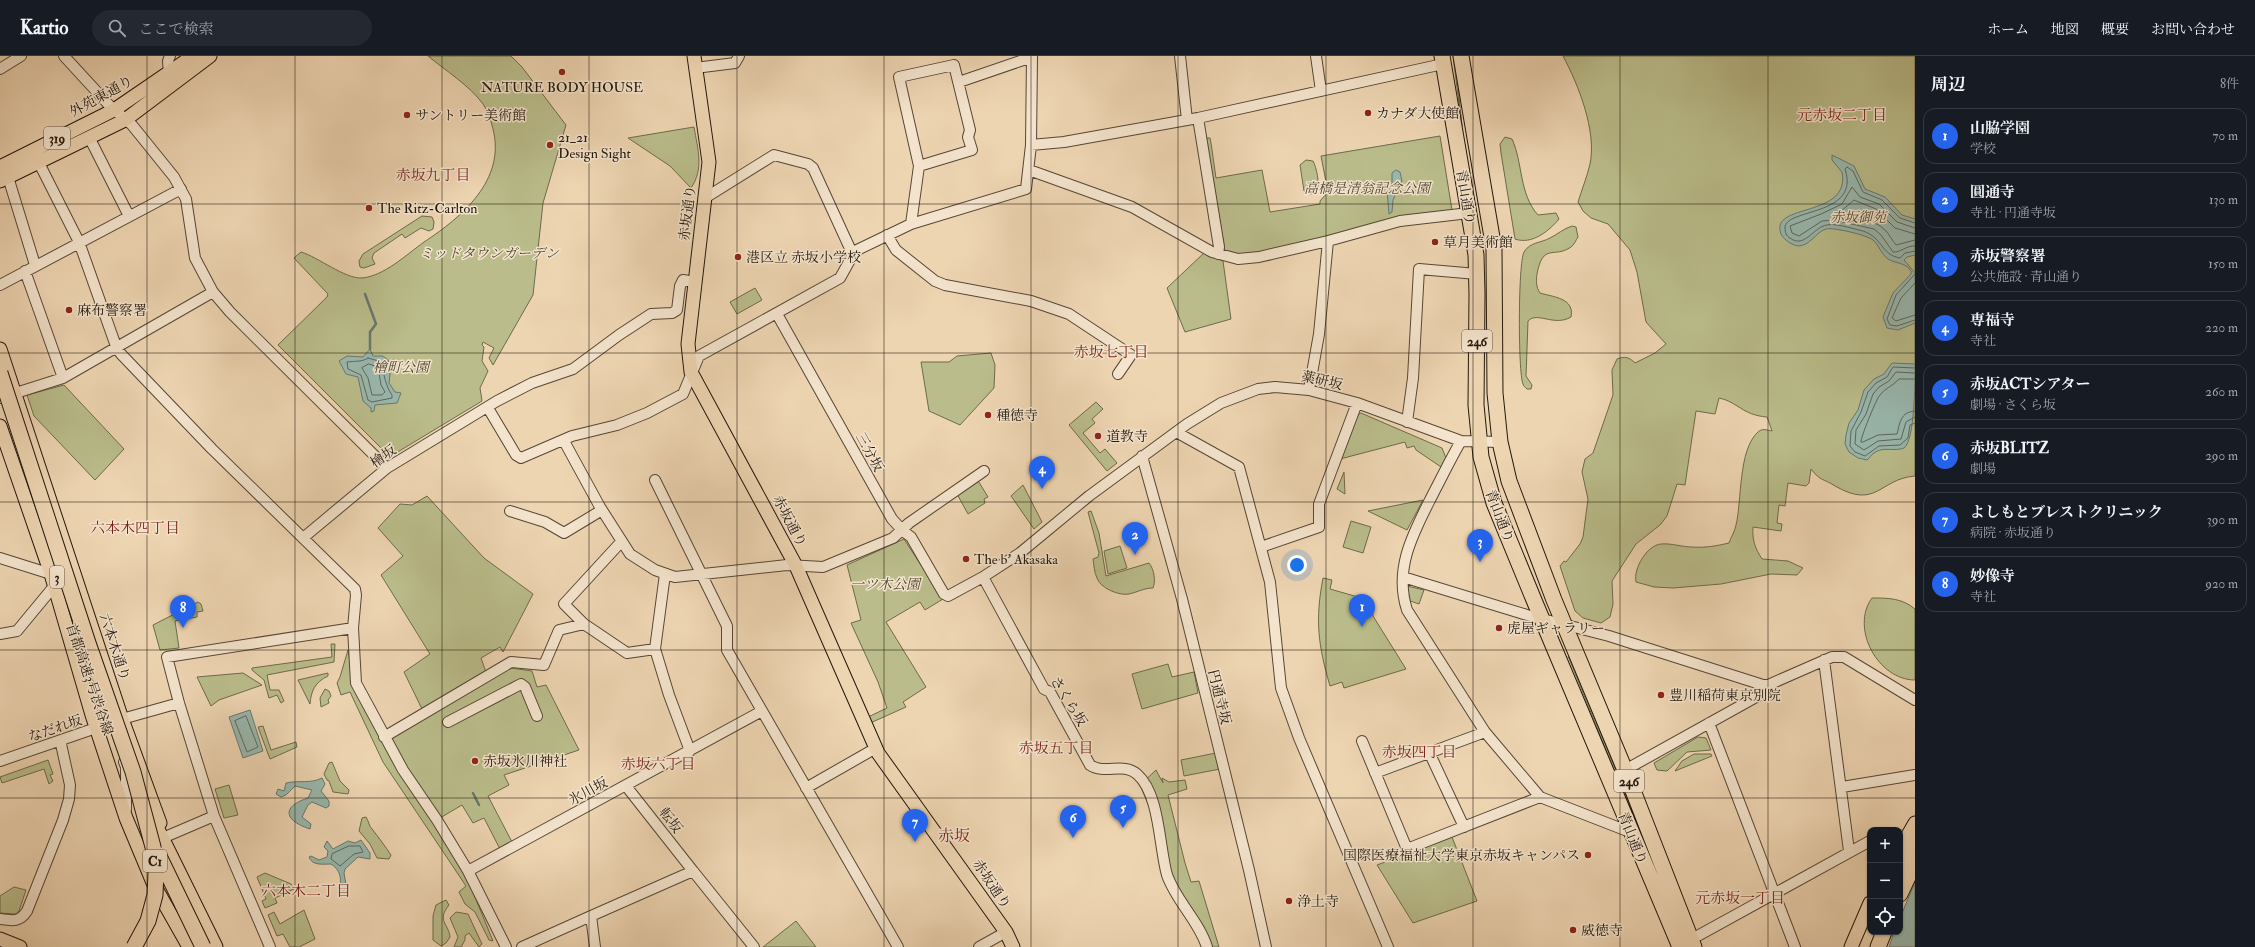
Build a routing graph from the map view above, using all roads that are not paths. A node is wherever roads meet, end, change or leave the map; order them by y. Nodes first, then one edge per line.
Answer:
1 (21, 56) edge
2 (64, 56) edge
3 (170, 56) edge
4 (193, 56) edge
5 (210, 56) edge
6 (739, 56) edge
7 (1180, 56) edge
8 (1316, 56) edge
9 (1461, 56) edge
10 (1032, 57) edge
11 (1442, 60) edge
12 (694, 62) edge
13 (0, 70) edge
14 (169, 74) junction
15 (959, 82) junction
16 (1321, 91) junction
17 (114, 110) junction
18 (1198, 118) junction
19 (125, 120) junction
20 (1187, 120) junction
21 (89, 137) junction
22 (1031, 145) junction
23 (38, 148) junction
24 (39, 164) junction
25 (919, 166) junction
26 (1029, 170) junction
27 (2, 173) edge
28 (181, 189) junction
29 (705, 198) junction
30 (1469, 213) junction
31 (128, 216) junction
32 (911, 224) junction
33 (887, 235) junction
34 (1328, 241) junction
35 (79, 242) junction
36 (1218, 254) junction
37 (853, 255) junction
38 (35, 266) junction
39 (25, 271) junction
40 (1477, 274) junction
41 (695, 282) junction
42 (0, 285) edge
43 (213, 292) junction
44 (777, 314) junction
45 (117, 348) junction
46 (0, 349) edge
47 (691, 372) junction
48 (0, 373) edge
49 (1118, 374) dead end
50 (63, 378) junction
51 (1309, 390) junction
52 (3, 396) edge
53 (1357, 403) junction
54 (488, 408) junction
55 (1407, 422) junction
56 (0, 426) edge
57 (1176, 432) junction
58 (564, 441) junction
59 (1468, 441) junction
60 (1500, 442) junction
61 (4, 448) edge
62 (1142, 456) junction
63 (387, 468) junction
64 (984, 470) dead end
65 (655, 480) dead end
66 (602, 510) junction
67 (510, 511) dead end
68 (903, 531) junction
69 (303, 538) junction
70 (621, 542) junction
71 (1261, 547) junction
72 (0, 558) edge
73 (796, 566) junction
74 (665, 574) junction
75 (702, 576) junction
76 (1403, 576) junction
77 (983, 577) junction
78 (53, 579) junction
79 (948, 596) joint
80 (1541, 618) junction
81 (584, 624) junction
82 (1565, 625) junction
83 (353, 628) junction
84 (0, 634) edge
85 (655, 649) junction
86 (1824, 660) junction
87 (1763, 685) junction
88 (1915, 700) edge
89 (179, 703) junction
90 (762, 711) junction
91 (537, 716) dead end
92 (122, 719) junction
93 (448, 722) dead end
94 (1709, 724) junction
95 (96, 728) junction
96 (1485, 732) junction
97 (384, 737) junction
98 (62, 740) junction
99 (1362, 741) dead end
100 (876, 748) junction
101 (690, 751) junction
102 (115, 752) junction
103 (1429, 752) junction
104 (0, 761) edge
105 (1624, 770) junction
106 (133, 772) junction
107 (1375, 773) junction
108 (1915, 775) edge
109 (626, 786) junction
110 (1842, 787) junction
111 (806, 788) junction
112 (1540, 797) junction
113 (214, 816) junction
114 (126, 818) junction
115 (1915, 823) edge
116 (1464, 827) junction
117 (1630, 832) junction
118 (165, 836) junction
119 (1909, 839) edge
120 (1867, 843) edge
121 (1849, 852) junction
122 (1915, 862) edge
123 (1902, 863) edge
124 (468, 871) junction
125 (693, 871) junction
126 (154, 885) junction
127 (1903, 888) edge
128 (1774, 892) junction
129 (1867, 910) edge
130 (591, 916) junction
131 (1665, 917) junction
132 (0, 920) edge
133 (1006, 932) junction
134 (1874, 935) edge
135 (1874, 935) edge
136 (1883, 935) edge
137 (0, 938) edge
138 (1690, 945) edge
139 (20, 947) edge
140 (126, 947) edge
141 (129, 947) edge
142 (134, 947) edge
143 (189, 947) edge
144 (203, 947) edge
145 (215, 947) edge
146 (220, 947) edge
147 (270, 947) edge
148 (506, 947) edge
149 (522, 947) edge
150 (595, 947) edge
151 (754, 947) edge
152 (898, 947) edge
153 (979, 947) edge
154 (1013, 947) edge
155 (1207, 947) edge
156 (1266, 947) edge
157 (1388, 947) edge
158 (1674, 947) edge
159 (1795, 947) edge
160 (1851, 947) edge
161 (1868, 947) edge
162 (1871, 947) edge
163 (1878, 947) edge

1 - 13 street
2 - 17 street
3 - 14 street
4 - 14 main road, 外苑東通り / 319
5 - 19 main road, 外苑東通り / 319
6 - 12 street
7 - 20 street
8 - 16 street
9 - 60 highway, 青山通り / 246
10 - 15 street
10 - 22 street
11 - 16 street
11 - 30 highway, 青山通り / 246
12 - 29 main road, 赤坂通り
14 - 17 main road, 外苑東通り / 319
15 - 25 street
15 - 25 street
16 - 18 street
17 - 19 street
17 - 23 main road, 外苑東通り / 319
18 - 20 street
18 - 36 street
19 - 21 main road, 外苑東通り / 319
19 - 28 street
20 - 22 street
21 - 24 main road, 外苑東通り / 319
21 - 31 street
22 - 26 street
23 - 24 street
23 - 27 main road, 外苑東通り / 319
24 - 27 main road, 外苑東通り / 319
24 - 35 street
25 - 32 street
26 - 32 street
26 - 36 street
27 - 38 street
28 - 31 street
28 - 43 street
29 - 37 street
29 - 41 main road, 赤坂通り
30 - 34 street
30 - 40 highway, 青山通り / 246
31 - 35 street
32 - 33 street
33 - 37 street
33 - 49 street
34 - 36 street
34 - 51 street
35 - 38 street
35 - 45 street
37 - 44 street
38 - 39 street
39 - 42 street
39 - 50 street
40 - 55 street
40 - 59 highway, 青山通り / 246
41 - 47 main road, 赤坂通り
41 - 54 street, 檜坂
43 - 45 street
43 - 63 street
44 - 47 street
44 - 68 street, 三分坂
45 - 50 street
45 - 69 street
46 - 52 main road, 六本木通り
47 - 58 street
47 - 73 main road, 赤坂通り
48 - 106 highway, 首都高速3号渋谷線 / 3, bridge
50 - 52 street
51 - 53 street, 薬研坂
51 - 57 street, 薬研坂
52 - 78 main road
52 - 92 main road, 六本木通り
52 - 102 highway, 首都高速3号渋谷線 / 3
53 - 55 street, 薬研坂
53 - 71 street
54 - 58 street
54 - 63 street, 檜坂
55 - 59 street, 薬研坂
56 - 61 main road
57 - 62 street, 薬研坂
57 - 71 street
58 - 66 street
59 - 60 street, 薬研坂
59 - 76 street
59 - 80 highway, 青山通り / 246
60 - 82 highway, 青山通り / 246
61 - 78 main road
62 - 77 street, 薬研坂
62 - 156 street, 円通寺坂
63 - 69 street, 檜坂
64 - 68 street
65 - 75 street
66 - 67 street
66 - 70 street
68 - 73 street
68 - 79 street, 三分坂
69 - 83 street
70 - 74 street
70 - 81 street
71 - 157 street
72 - 78 street
73 - 75 street
73 - 100 main road, 赤坂通り
74 - 75 street
74 - 85 street
75 - 90 street
76 - 80 street
76 - 96 street
77 - 79 street, 薬研坂
77 - 155 street, さくら坂
78 - 84 street
78 - 95 main road
80 - 82 street
80 - 117 highway, 青山通り / 246
81 - 85 street
81 - 97 street
82 - 87 street
82 - 105 highway, 青山通り / 246
83 - 89 street
83 - 97 street
85 - 101 street
86 - 87 street
86 - 88 street
86 - 110 street
87 - 94 street
89 - 92 street, なだれ坂
89 - 113 street
90 - 101 street, 氷川坂
90 - 111 street
91 - 93 street
92 - 95 street, なだれ坂
92 - 114 street
92 - 118 main road, 六本木通り
94 - 105 street
94 - 128 street
95 - 98 street, なだれ坂
95 - 114 main road
96 - 103 street
96 - 112 street
97 - 124 street
98 - 104 street, なだれ坂
98 - 132 street
99 - 107 street
100 - 111 street
100 - 133 main road, 赤坂通り
101 - 109 street, 氷川坂
102 - 140 highway, 3
102 - 144 highway, 首都高速3号渋谷線 / 3, bridge
103 - 107 street
103 - 116 street
105 - 138 highway, 青山通り / 246
106 - 142 highway, C1, bridge
106 - 145 highway, 3, bridge
107 - 116 street
108 - 110 street
109 - 124 street, 氷川坂
109 - 125 street, 転坂
110 - 121 street
111 - 152 street
112 - 116 street
112 - 117 street
113 - 118 street
113 - 147 street
114 - 126 main road
115 - 119 main road
117 - 131 highway, 青山通り / 246
118 - 146 main road, 六本木通り
119 - 123 highway
120 - 121 street
121 - 128 street
122 - 127 highway
124 - 148 street
125 - 130 street
125 - 151 street, 転坂
126 - 141 main road
126 - 143 main road
128 - 138 street
128 - 159 street
129 - 160 main road
130 - 149 street
130 - 150 street
131 - 138 highway, 青山通り / 246
131 - 158 highway
133 - 153 street
133 - 154 main road, 赤坂通り
134 - 161 highway
135 - 162 main road
136 - 163 highway
137 - 139 main road

